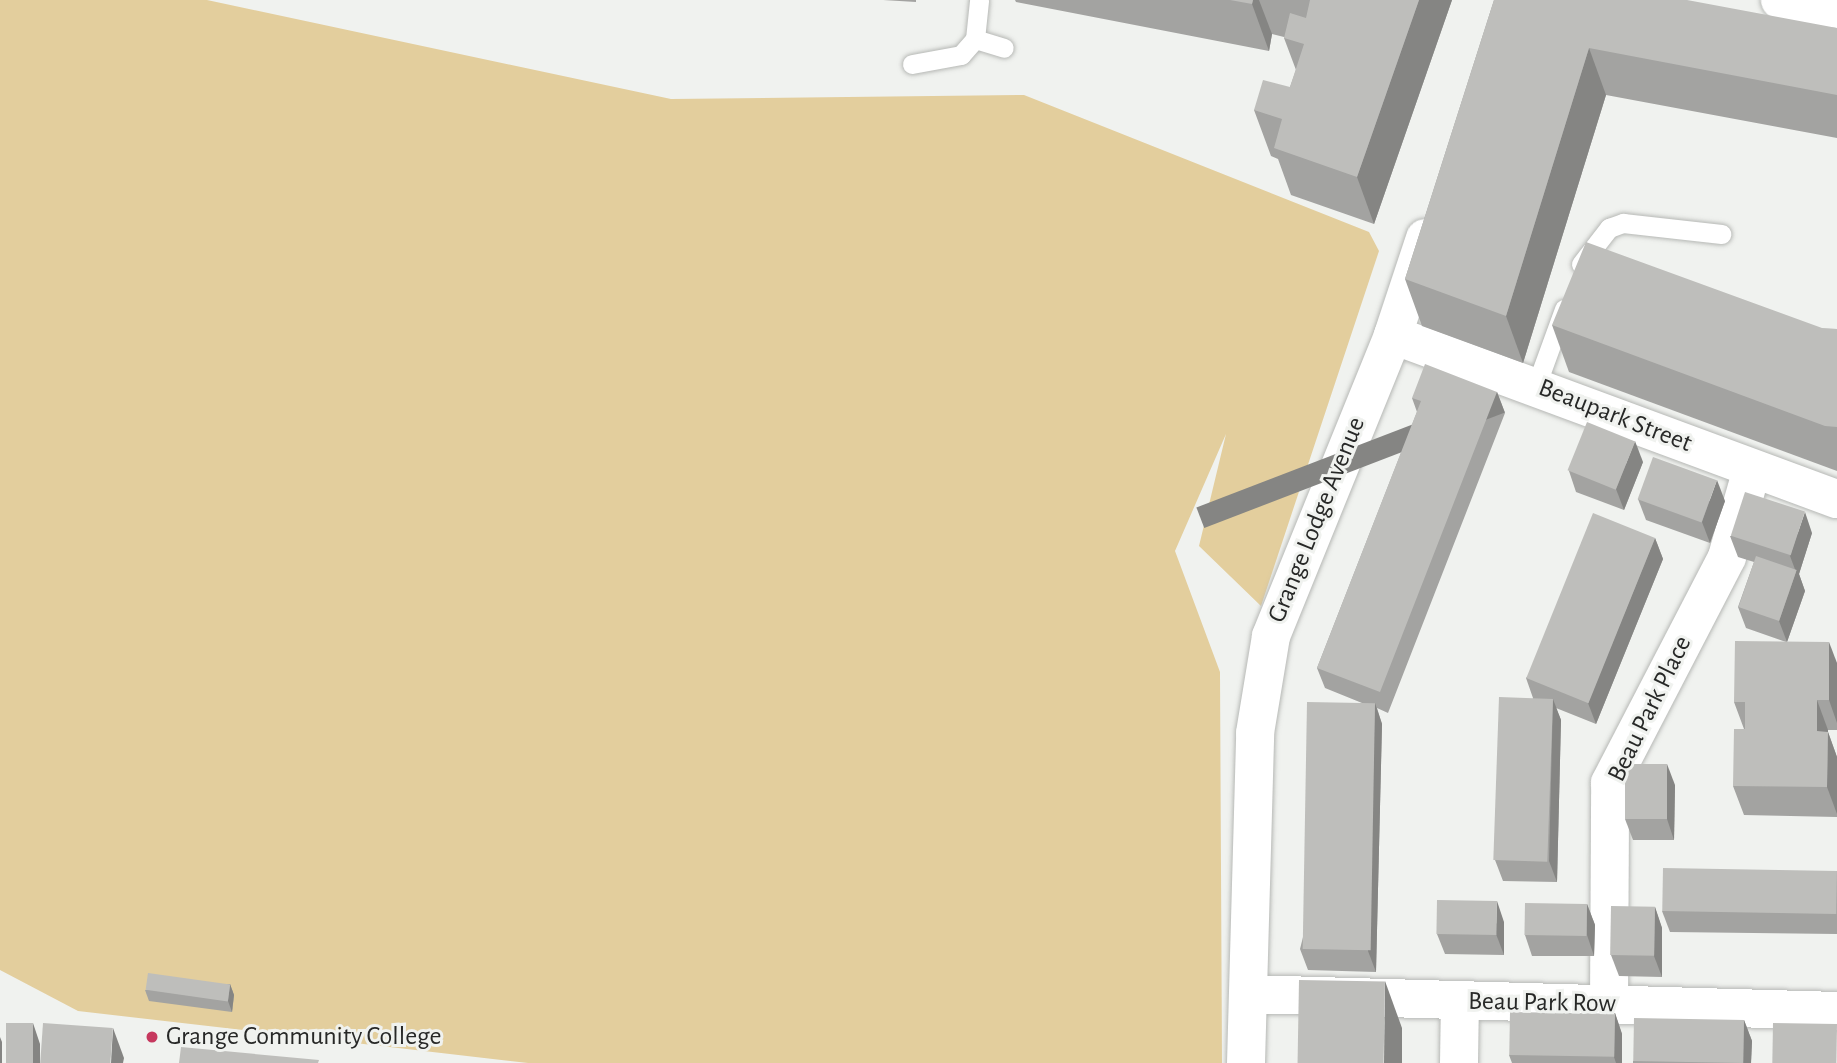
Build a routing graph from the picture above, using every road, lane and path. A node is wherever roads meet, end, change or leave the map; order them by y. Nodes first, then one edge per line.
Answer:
1 (979, 0) edge
2 (1780, 0) edge
3 (1837, 10) edge
4 (975, 39) junction
5 (1003, 48) dead end
6 (912, 64) dead end
7 (1436, 206) edge
8 (1721, 234) dead end
9 (1393, 335) junction
10 (1536, 386) junction
11 (1752, 469) junction
12 (1837, 499) edge
13 (1248, 994) junction
14 (1460, 1001) junction
15 (1609, 1004) junction
16 (1837, 1011) edge
17 (1246, 1063) edge
18 (1459, 1063) edge

1 - 4 lane
2 - 3 street
4 - 5 lane
4 - 6 lane
7 - 9 street, Grange Lodge Avenue
8 - 10 lane
9 - 10 street, Beaupark Street
9 - 13 street, Grange Lodge Avenue
10 - 11 street, Beaupark Street
11 - 12 street, Beaupark Street
11 - 15 street, Beau Park Place
13 - 14 street, Beau Park Row
13 - 17 street, Grange Lodge Avenue
14 - 15 street, Beau Park Row
14 - 18 street
15 - 16 street, Beau Park Row

